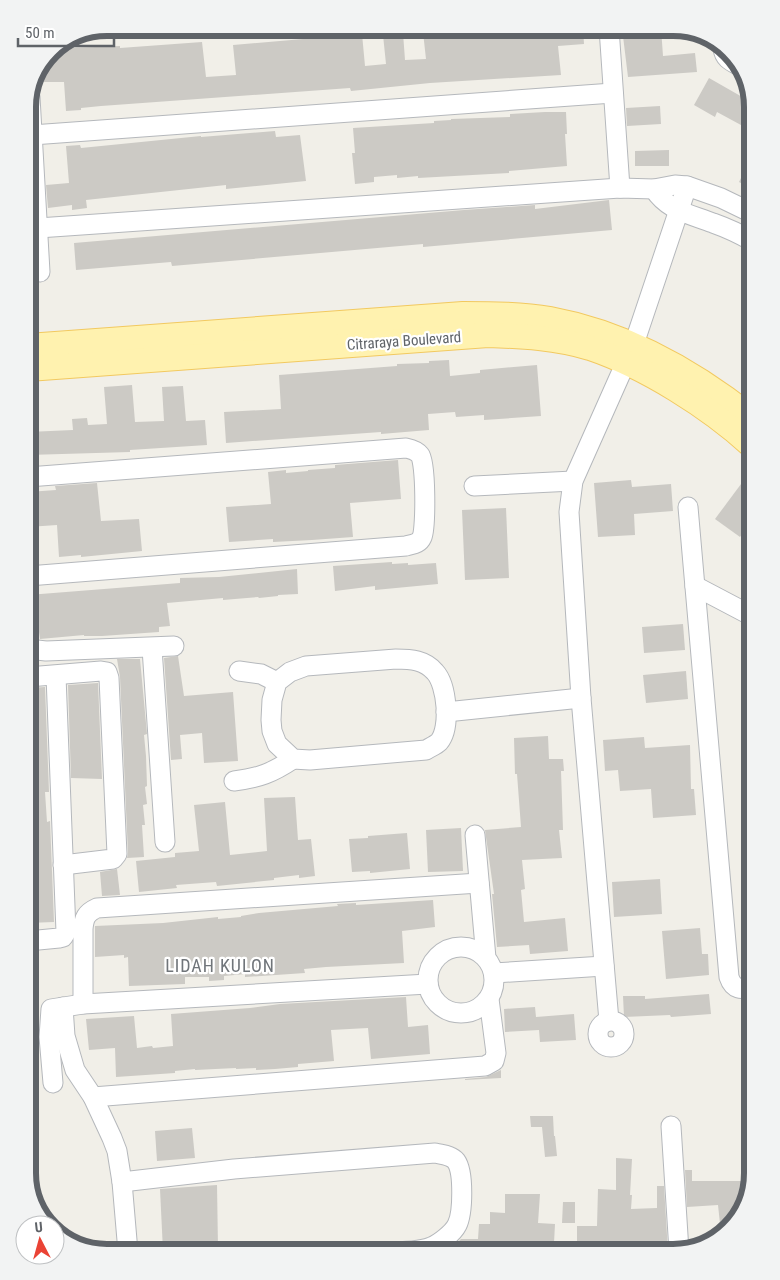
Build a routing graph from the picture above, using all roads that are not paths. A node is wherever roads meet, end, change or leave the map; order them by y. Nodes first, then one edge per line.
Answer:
1 (610, 36) edge
2 (614, 93) junction
3 (36, 135) edge
4 (686, 186) junction
5 (620, 188) junction
6 (654, 189) junction
7 (36, 197) edge
8 (744, 209) edge
9 (678, 210) junction
10 (38, 228) junction
11 (744, 237) edge
12 (40, 272) dead end
13 (36, 345) edge
14 (630, 354) junction
15 (36, 368) edge
16 (744, 411) edge
17 (744, 439) edge
18 (36, 476) edge
19 (573, 481) junction
20 (474, 486) dead end
21 (688, 507) dead end
22 (36, 575) edge
23 (695, 586) junction
24 (744, 612) edge
25 (174, 646) dead end
26 (152, 648) junction
27 (36, 650) edge
28 (239, 671) dead end
29 (56, 676) junction
30 (36, 677) edge
31 (277, 682) junction
32 (581, 698) junction
33 (446, 712) junction
34 (293, 759) junction
35 (234, 782) dead end
36 (475, 835) dead end
37 (165, 842) dead end
38 (64, 865) junction
39 (479, 882) junction
40 (36, 940) edge
41 (490, 966) junction
42 (604, 966) junction
43 (428, 984) junction
44 (744, 987) edge
45 (489, 999) junction
46 (83, 1004) junction
47 (63, 1007) junction
48 (609, 1021) dead end
49 (53, 1083) dead end
50 (93, 1097) junction
51 (671, 1126) dead end
52 (122, 1182) junction
53 (679, 1243) edge
54 (127, 1244) edge
55 (435, 1244) edge

1 - 2 street
2 - 3 street
2 - 5 street
4 - 6 street
4 - 8 street
4 - 9 street
5 - 6 street
5 - 10 street
6 - 9 street
7 - 10 street
9 - 11 street
9 - 14 street
10 - 12 street
13 - 14 main road, Citraraya Boulevard
14 - 15 main road, Citraraya Boulevard
14 - 16 main road, Citraraya Boulevard
14 - 17 main road, Citraraya Boulevard
14 - 19 street
18 - 22 street
19 - 20 street
19 - 32 street
21 - 23 street
23 - 24 street
23 - 44 street
25 - 26 street
26 - 27 street
26 - 37 street
28 - 31 street
29 - 30 street
29 - 38 street
29 - 38 street
31 - 33 street
31 - 34 street
32 - 33 street
32 - 42 street
33 - 34 street
34 - 35 street
36 - 39 street
38 - 40 street
39 - 41 street
39 - 46 street
41 - 42 street
41 - 43 street
41 - 45 street
42 - 48 street
43 - 45 street
43 - 46 street
45 - 50 street
46 - 47 street
47 - 49 street
47 - 50 street
50 - 52 street
51 - 53 street
52 - 54 street
52 - 55 street

